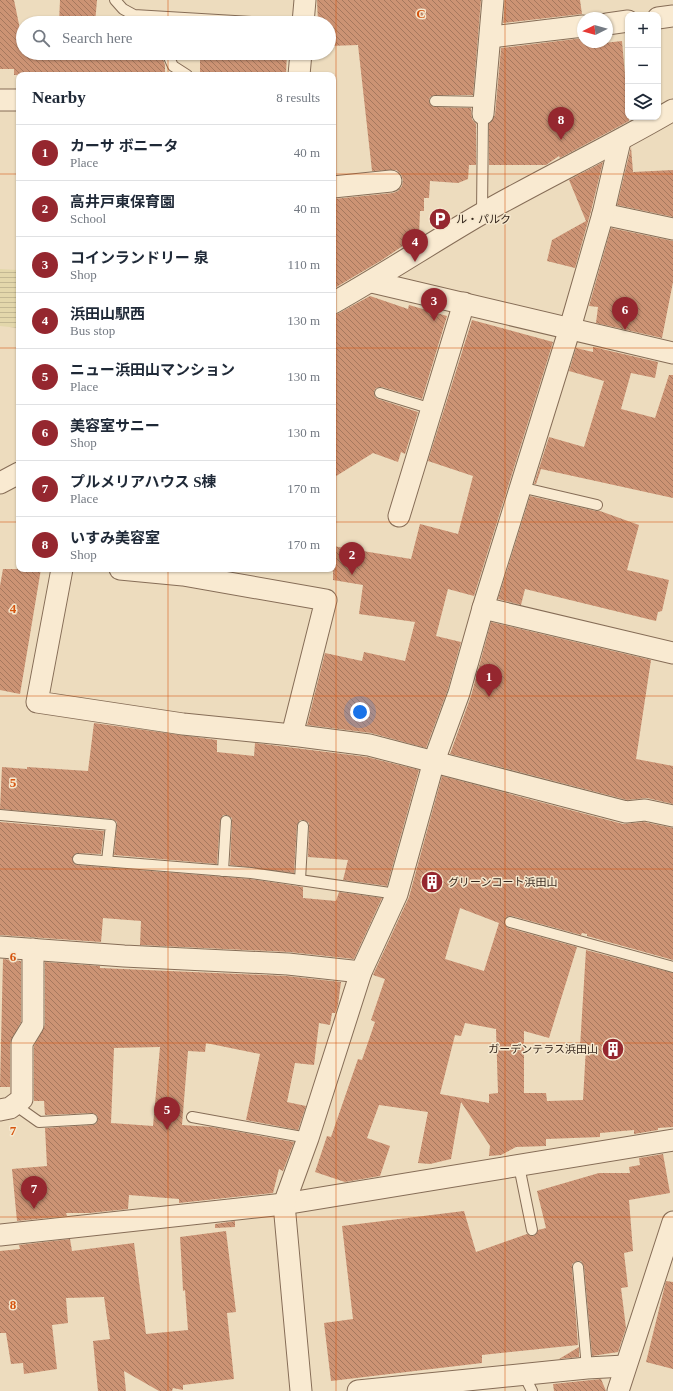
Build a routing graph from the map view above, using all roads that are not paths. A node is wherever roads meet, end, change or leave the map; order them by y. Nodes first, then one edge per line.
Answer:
1 (115, 0) edge
2 (305, 0) edge
3 (493, 0) edge
4 (140, 16) edge
5 (304, 16) edge
6 (673, 16) edge
7 (661, 18) edge
8 (625, 21) edge
9 (613, 23) edge
10 (577, 27) edge
11 (491, 36) junction
12 (169, 60) edge
13 (300, 60) edge
14 (173, 70) edge
15 (299, 72) edge
16 (0, 100) edge
17 (16, 100) edge
18 (435, 101) dead end
19 (484, 108) junction
20 (673, 110) edge
21 (620, 141) junction
22 (391, 181) dead end
23 (336, 187) edge
24 (482, 214) junction
25 (603, 214) junction
26 (673, 229) edge
27 (372, 282) junction
28 (336, 301) edge
29 (464, 303) junction
30 (570, 328) junction
31 (673, 353) edge
32 (380, 394) dead end
33 (432, 409) junction
34 (16, 475) edge
35 (0, 483) edge
36 (520, 487) junction
37 (597, 505) dead end
38 (399, 516) dead end
39 (61, 572) edge
40 (152, 572) edge
41 (483, 608) junction
42 (673, 653) edge
43 (292, 735) junction
44 (434, 761) junction
45 (0, 815) edge
46 (673, 816) edge
47 (226, 821) dead end
48 (303, 826) dead end
49 (78, 859) dead end
50 (107, 861) junction
51 (223, 871) junction
52 (300, 880) junction
53 (396, 894) junction
54 (510, 922) dead end
55 (0, 947) edge
56 (33, 949) junction
57 (673, 967) edge
58 (361, 972) junction
59 (7, 1108) edge
60 (192, 1117) dead end
61 (92, 1119) dead end
62 (308, 1138) junction
63 (673, 1140) edge
64 (519, 1166) junction
65 (284, 1204) junction
66 (673, 1222) edge
67 (532, 1230) dead end
68 (0, 1236) edge
69 (578, 1267) dead end
70 (625, 1366) junction
71 (587, 1368) junction
72 (528, 1383) edge
73 (301, 1391) edge
74 (358, 1391) edge
75 (618, 1391) edge

1 - 4 lane
2 - 5 street
3 - 11 street
6 - 7 street
8 - 9 street
10 - 11 street
11 - 19 street
12 - 14 lane
13 - 15 street
16 - 17 street
18 - 19 lane
19 - 24 lane
20 - 21 street
21 - 24 street
21 - 25 street
22 - 23 street
24 - 27 street
25 - 26 street
25 - 30 street
27 - 28 street
27 - 29 street
29 - 30 street
29 - 33 street
30 - 31 street
30 - 36 street
32 - 33 lane
33 - 38 street
34 - 35 street
36 - 37 lane
36 - 41 street
39 - 43 street
40 - 43 street
41 - 42 street
41 - 44 street
43 - 44 street
44 - 46 street
44 - 53 street
45 - 50 lane
47 - 51 lane
48 - 52 lane
49 - 50 lane
50 - 51 lane
51 - 52 lane
52 - 53 lane
53 - 58 street
54 - 57 lane
55 - 56 street
56 - 58 street
56 - 59 street
58 - 62 street
59 - 61 lane
60 - 62 lane
62 - 65 street
63 - 64 street
64 - 65 street
64 - 67 lane
65 - 68 street
65 - 73 street
66 - 70 street
69 - 71 lane
70 - 71 street
70 - 75 street
71 - 72 street
72 - 74 street

